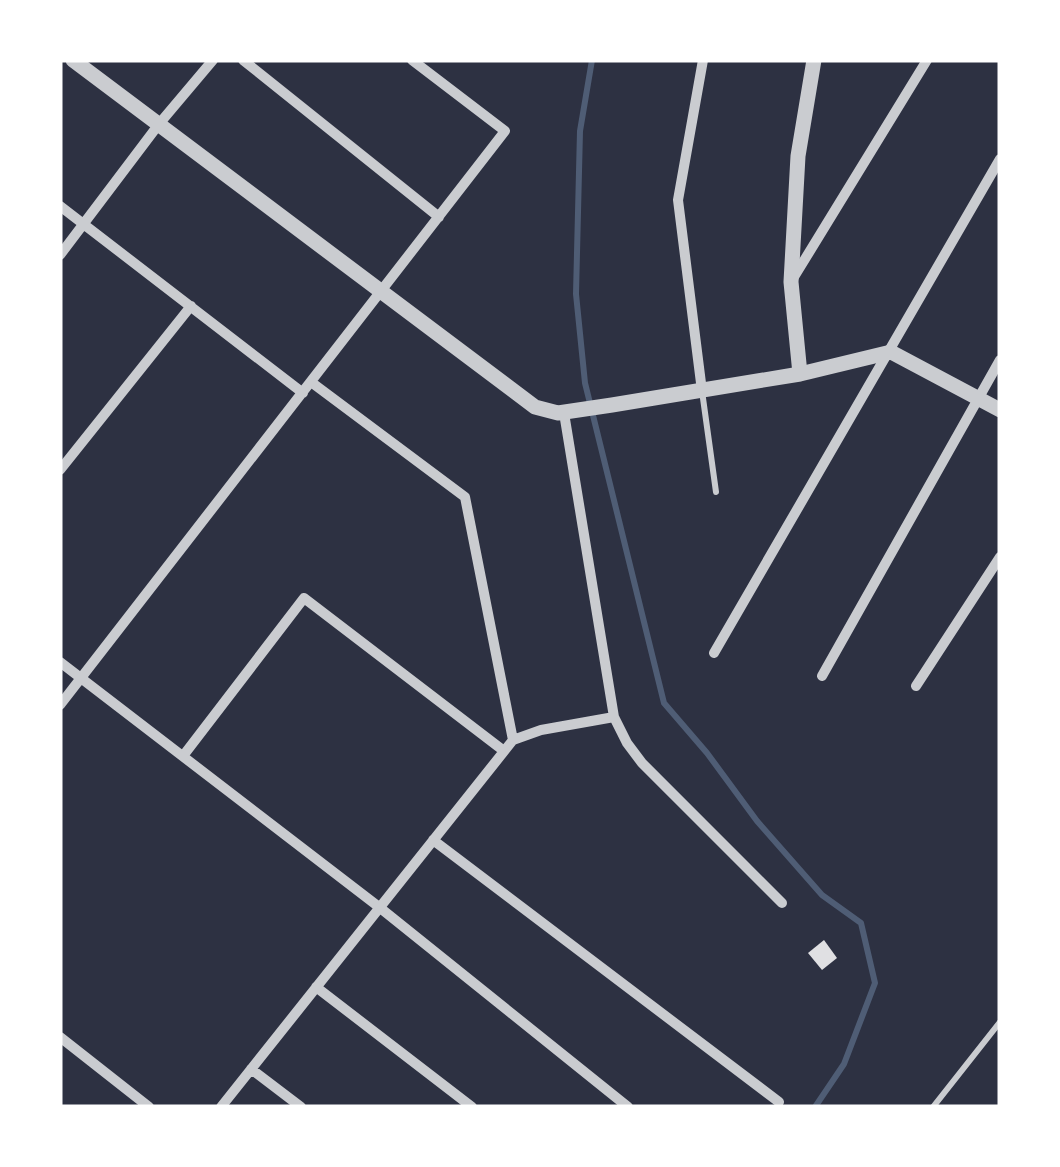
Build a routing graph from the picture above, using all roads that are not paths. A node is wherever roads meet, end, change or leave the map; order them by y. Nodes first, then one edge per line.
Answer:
1 (74, 60) edge
2 (213, 60) edge
3 (242, 60) edge
4 (412, 60) edge
5 (703, 60) edge
6 (814, 60) edge
7 (928, 60) edge
8 (159, 124) junction
9 (1000, 159) edge
10 (60, 206) edge
11 (439, 216) junction
12 (85, 222) junction
13 (60, 255) edge
14 (791, 282) junction
15 (382, 291) junction
16 (191, 306) junction
17 (891, 352) junction
18 (1000, 360) edge
19 (800, 374) junction
20 (312, 382) junction
21 (702, 392) junction
22 (303, 393) junction
23 (976, 398) junction
24 (1000, 410) edge
25 (571, 411) junction
26 (60, 470) edge
27 (716, 492) dead end
28 (1000, 557) edge
29 (714, 654) dead end
30 (60, 662) edge
31 (822, 676) dead end
32 (81, 678) junction
33 (916, 686) dead end
34 (60, 705) edge
35 (614, 717) junction
36 (513, 740) junction
37 (504, 752) junction
38 (183, 756) junction
39 (433, 840) junction
40 (782, 903) dead end
41 (380, 907) junction
42 (316, 987) junction
43 (1000, 1022) edge
44 (60, 1037) edge
45 (251, 1069) junction
46 (779, 1102) dead end
47 (149, 1107) edge
48 (221, 1107) edge
49 (301, 1107) edge
50 (472, 1107) edge
51 (628, 1107) edge
52 (933, 1107) edge

1 - 8 street
2 - 8 street
3 - 11 street
4 - 11 street
5 - 21 street
6 - 14 street
7 - 14 street
8 - 12 street
8 - 15 street
9 - 17 street
10 - 12 street
11 - 15 street
12 - 13 street
12 - 16 street
14 - 19 street
15 - 20 street
15 - 25 street
16 - 22 street
16 - 26 street
17 - 19 street
17 - 23 street
17 - 29 street
18 - 23 street
19 - 21 street
20 - 22 street
20 - 36 street
21 - 25 street
21 - 27 lane
22 - 32 street
23 - 24 street
23 - 31 street
25 - 35 street
28 - 33 street
30 - 32 street
32 - 34 street
32 - 38 street
35 - 36 street
35 - 40 street
36 - 37 street
37 - 38 street
37 - 39 street
38 - 41 street
39 - 41 street
39 - 46 street
41 - 42 street
41 - 51 street
42 - 45 street
42 - 50 street
43 - 52 lane
44 - 47 street
45 - 48 street
45 - 49 street

